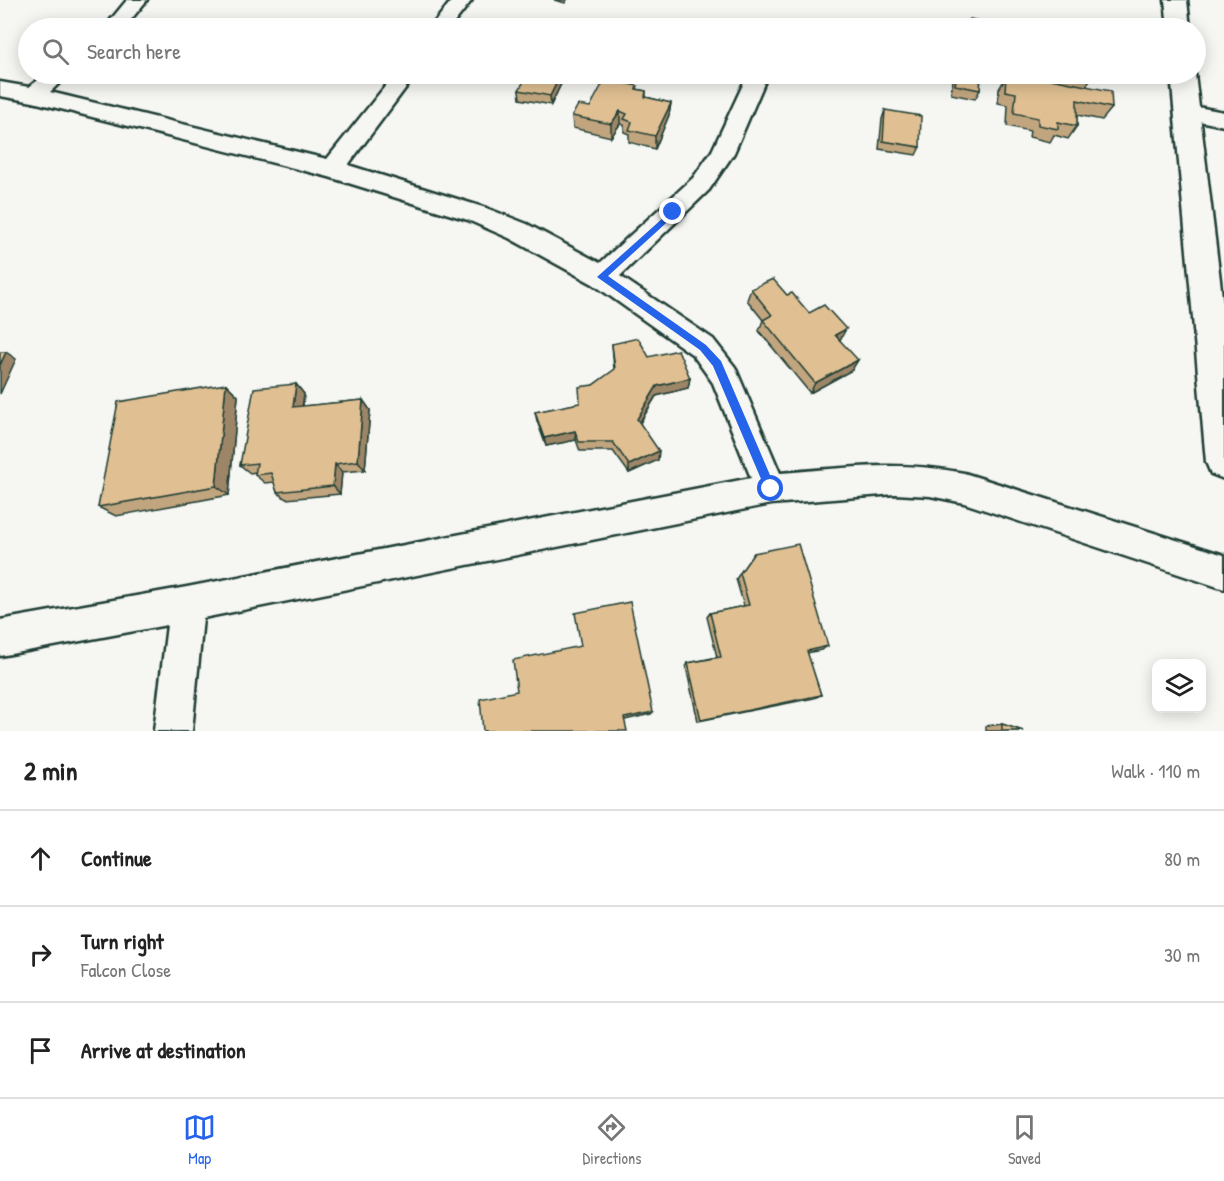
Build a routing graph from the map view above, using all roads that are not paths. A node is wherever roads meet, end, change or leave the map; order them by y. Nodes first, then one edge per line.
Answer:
1 (137, 0) edge
2 (462, 0) edge
3 (1176, 0) edge
4 (122, 18) edge
5 (448, 18) edge
6 (1178, 18) edge
7 (47, 84) edge
8 (398, 84) edge
9 (753, 84) edge
10 (1184, 84) edge
11 (0, 89) edge
12 (33, 95) junction
13 (1188, 112) junction
14 (1224, 119) edge
15 (332, 169) junction
16 (602, 277) junction
17 (1224, 462) edge
18 (771, 489) junction
19 (1224, 572) edge
20 (187, 604) junction
21 (0, 638) edge
22 (173, 731) edge

1 - 4 street
2 - 5 street
3 - 6 street
7 - 12 street
8 - 15 street
9 - 16 street
10 - 13 street
11 - 12 street
12 - 15 street
13 - 14 street
13 - 17 street
15 - 16 street
16 - 18 street
18 - 19 street
18 - 20 street
20 - 21 street
20 - 22 street

